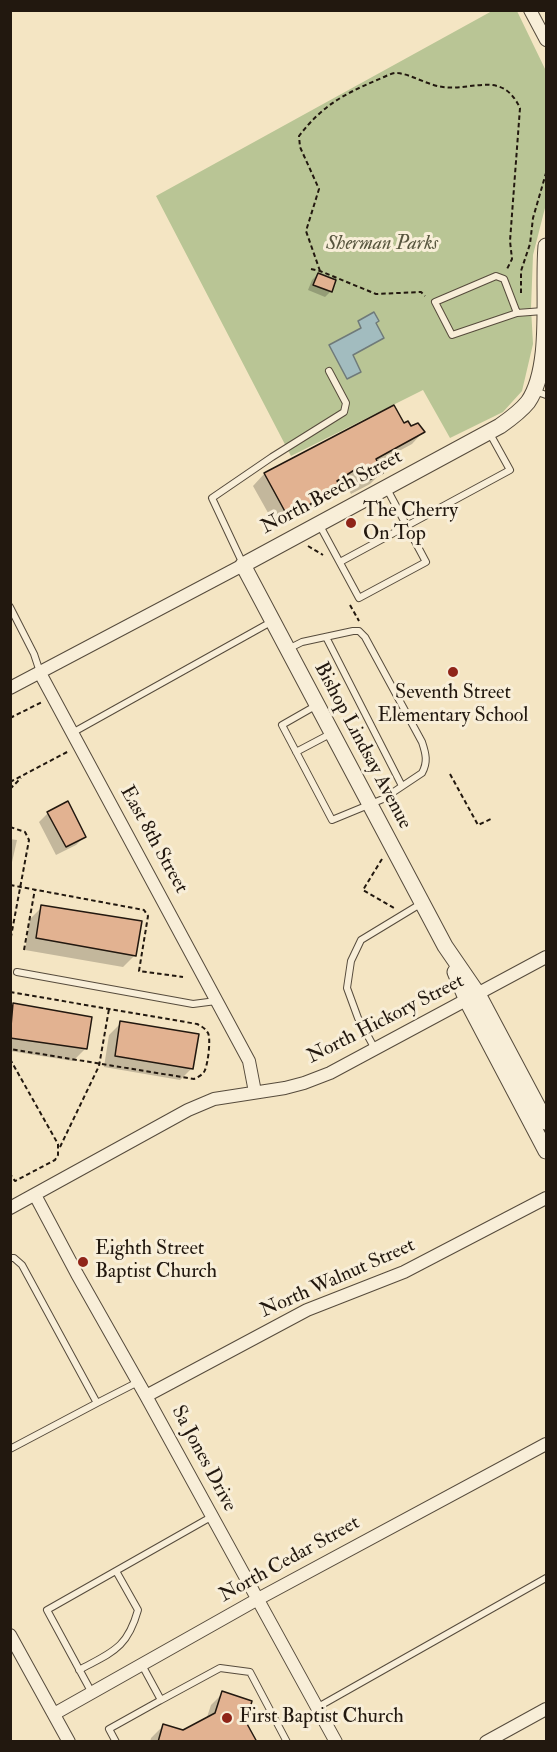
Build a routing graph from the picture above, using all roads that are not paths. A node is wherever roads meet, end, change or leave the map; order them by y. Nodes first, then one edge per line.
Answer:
1 (530, 10) edge
2 (546, 40) edge
3 (546, 246) edge
4 (544, 311) junction
5 (517, 313) junction
6 (329, 371) dead end
7 (540, 393) edge
8 (489, 432) junction
9 (386, 488) junction
10 (319, 524) junction
11 (406, 526) junction
12 (340, 562) junction
13 (243, 565) junction
14 (10, 608) edge
15 (272, 622) junction
16 (326, 637) junction
17 (287, 650) junction
18 (40, 673) junction
19 (10, 688) edge
20 (317, 705) junction
21 (72, 733) junction
22 (332, 733) junction
23 (296, 752) junction
24 (402, 786) junction
25 (370, 805) junction
26 (422, 902) junction
27 (546, 957) edge
28 (17, 972) dead end
29 (472, 997) junction
30 (217, 1001) junction
31 (375, 1049) junction
32 (255, 1092) junction
33 (546, 1122) edge
34 (546, 1151) edge
35 (35, 1195) junction
36 (546, 1198) edge
37 (10, 1208) edge
38 (10, 1258) edge
39 (138, 1382) junction
40 (146, 1396) junction
41 (97, 1403) junction
42 (546, 1444) edge
43 (10, 1449) edge
44 (212, 1517) junction
45 (116, 1571) junction
46 (546, 1578) edge
47 (258, 1599) junction
48 (10, 1635) edge
49 (142, 1665) junction
50 (79, 1670) junction
51 (92, 1693) junction
52 (161, 1700) junction
53 (318, 1707) junction
54 (546, 1709) edge
55 (54, 1714) junction
56 (69, 1742) edge
57 (116, 1742) edge
58 (287, 1742) edge
59 (336, 1742) edge
60 (486, 1742) edge

1 - 2 street
3 - 4 street, North Beech Street
4 - 5 lane
4 - 7 street, North Beech Street
5 - 5 lane
6 - 13 lane
7 - 8 street, North Beech Street
8 - 9 street, North Beech Street
8 - 11 lane
9 - 10 street, North Beech Street
9 - 11 lane
10 - 12 lane
10 - 13 street, North Beech Street
11 - 12 lane
11 - 12 lane
13 - 15 street, Bishop Lindsay Avenue
13 - 18 street, North Beech Street
14 - 18 lane, East 8th Street
15 - 17 street, Bishop Lindsay Avenue
15 - 21 lane
16 - 17 lane
16 - 24 lane
16 - 24 lane
17 - 20 street, Bishop Lindsay Avenue
18 - 19 street, North Beech Street
18 - 21 street, East 8th Street
20 - 22 street, Bishop Lindsay Avenue
20 - 23 lane
21 - 30 street, East 8th Street
22 - 23 lane
22 - 25 street, Bishop Lindsay Avenue
23 - 25 lane
24 - 25 lane
25 - 26 street, Bishop Lindsay Avenue
26 - 29 street, Bishop Lindsay Avenue
26 - 31 lane
27 - 29 street, North Hickory Street
28 - 30 lane
29 - 31 street, North Hickory Street
29 - 33 street, Bishop Lindsay Avenue
29 - 34 street, Bishop Lindsay Avenue
30 - 32 street, East 8th Street
31 - 32 street, North Hickory Street
32 - 35 street, North Hickory Street
35 - 37 street, North Hickory Street
35 - 39 street, Sa Jones Drive
36 - 40 street, North Walnut Street
38 - 41 lane
39 - 40 street, Sa Jones Drive
39 - 41 lane
40 - 44 street, Sa Jones Drive
41 - 43 lane
42 - 47 street, North Cedar Street
44 - 45 lane
44 - 47 street, Sa Jones Drive
45 - 50 lane
45 - 50 lane
46 - 53 lane
47 - 49 street, North Cedar Street
47 - 53 street, Sa Jones Drive
48 - 55 street
49 - 51 street, North Cedar Street
49 - 52 lane
50 - 51 lane
51 - 55 street, North Cedar Street
52 - 57 lane
52 - 58 lane
53 - 59 street, Sa Jones Drive
54 - 60 street
55 - 56 street

